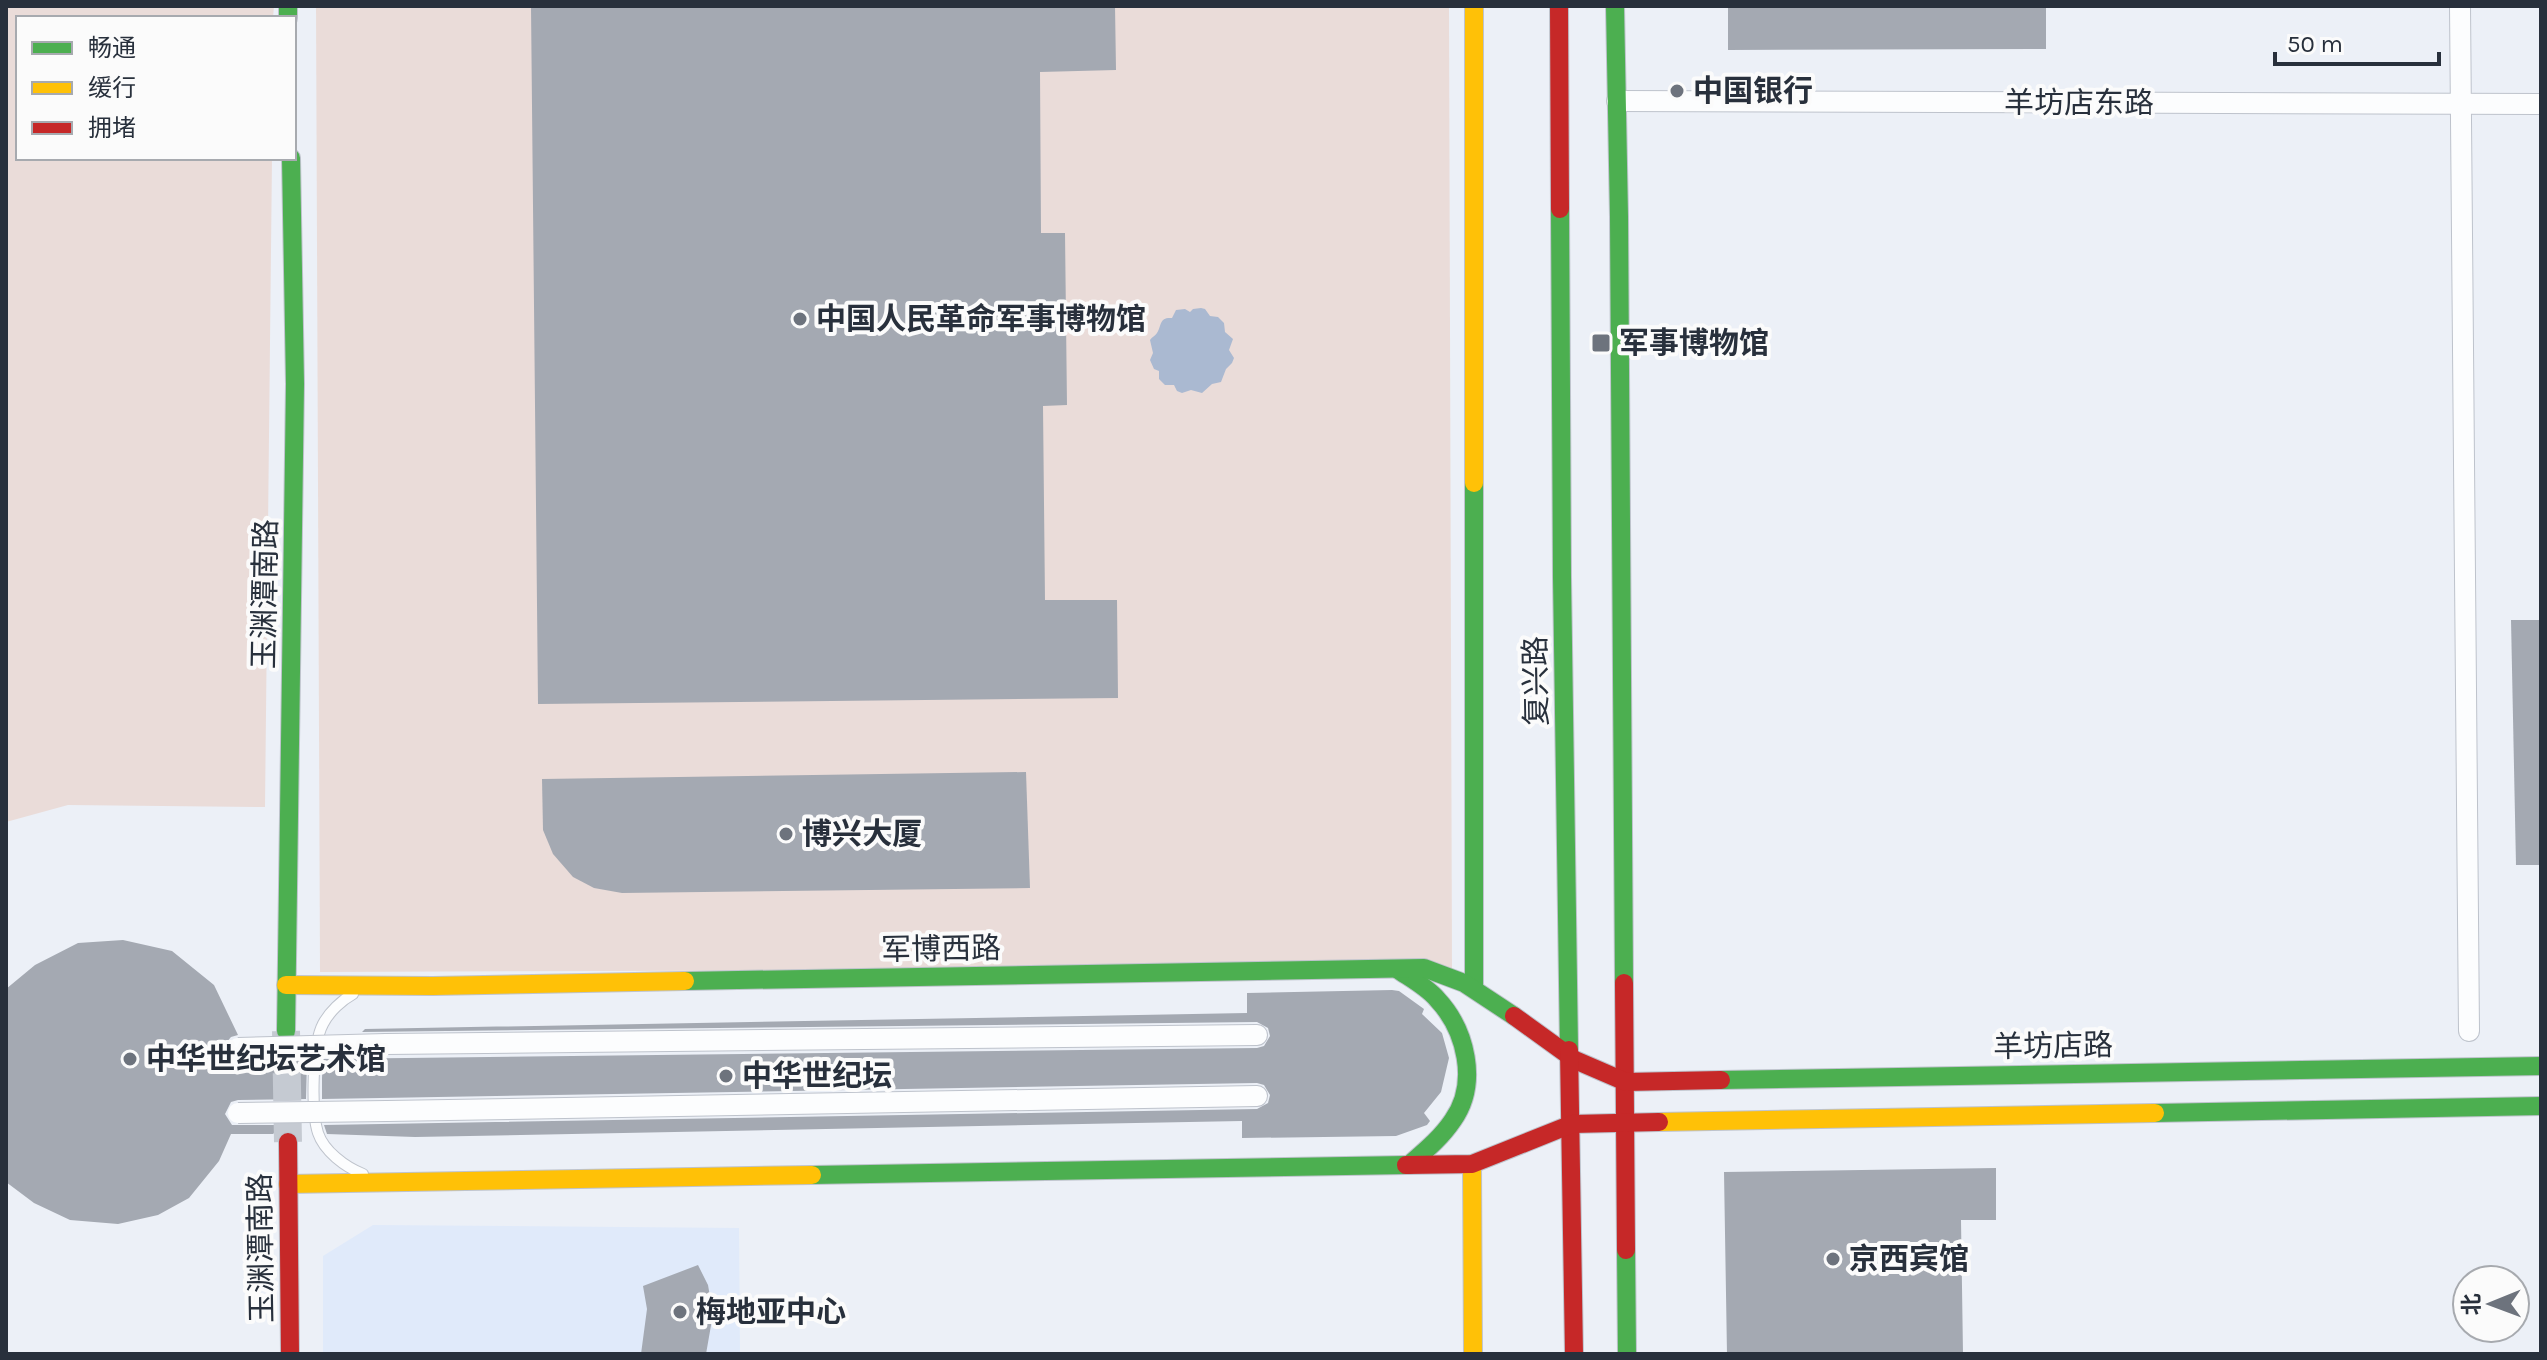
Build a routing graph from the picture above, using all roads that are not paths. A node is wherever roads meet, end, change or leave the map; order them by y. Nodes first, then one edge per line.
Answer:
1 (1474, 6) edge
2 (1559, 6) edge
3 (1615, 6) edge
4 (2460, 6) edge
5 (1617, 101) junction
6 (2541, 104) edge
7 (2461, 105) junction
8 (291, 160) edge
9 (1397, 969) junction
10 (286, 985) junction
11 (370, 986) junction
12 (1474, 988) junction
13 (286, 1031) tunnel mouth
14 (2469, 1031) dead end
15 (1257, 1035) dead end
16 (315, 1046) junction
17 (238, 1048) dead end
18 (1571, 1057) junction
19 (2541, 1066) edge
20 (1626, 1082) junction
21 (1257, 1096) dead end
22 (2541, 1106) edge
23 (238, 1113) dead end
24 (1626, 1123) junction
25 (1572, 1124) junction
26 (288, 1142) tunnel mouth
27 (1472, 1164) junction
28 (1409, 1165) junction
29 (384, 1181) junction
30 (288, 1184) junction
31 (290, 1354) edge
32 (1473, 1354) edge
33 (1574, 1354) edge
34 (1627, 1354) edge

1 - 12 main road, 复兴路
2 - 18 main road, 复兴路
3 - 5 main road
4 - 7 street
5 - 7 street, 羊坊店东路
5 - 20 main road
6 - 7 street, 羊坊店东路
7 - 14 street
8 - 10 main road, 玉渊潭南路
9 - 11 main road, 军博西路
9 - 12 main road, 军博西路
9 - 28 main road
10 - 11 main road, 军博西路
10 - 13 main road, 玉渊潭南路
11 - 16 lane
12 - 18 main road, 军博西路
15 - 16 street, bridge
16 - 17 street, bridge
16 - 29 lane
18 - 20 main road, 羊坊店路
18 - 25 main road, 复兴路
19 - 20 main road, 羊坊店路
20 - 24 main road
21 - 23 street, bridge
22 - 24 main road
24 - 25 main road
24 - 34 main road
25 - 27 main road
25 - 33 main road, 复兴路
26 - 30 main road, 玉渊潭南路
27 - 28 main road
27 - 32 main road
28 - 29 main road
29 - 30 main road
30 - 31 main road, 玉渊潭南路

